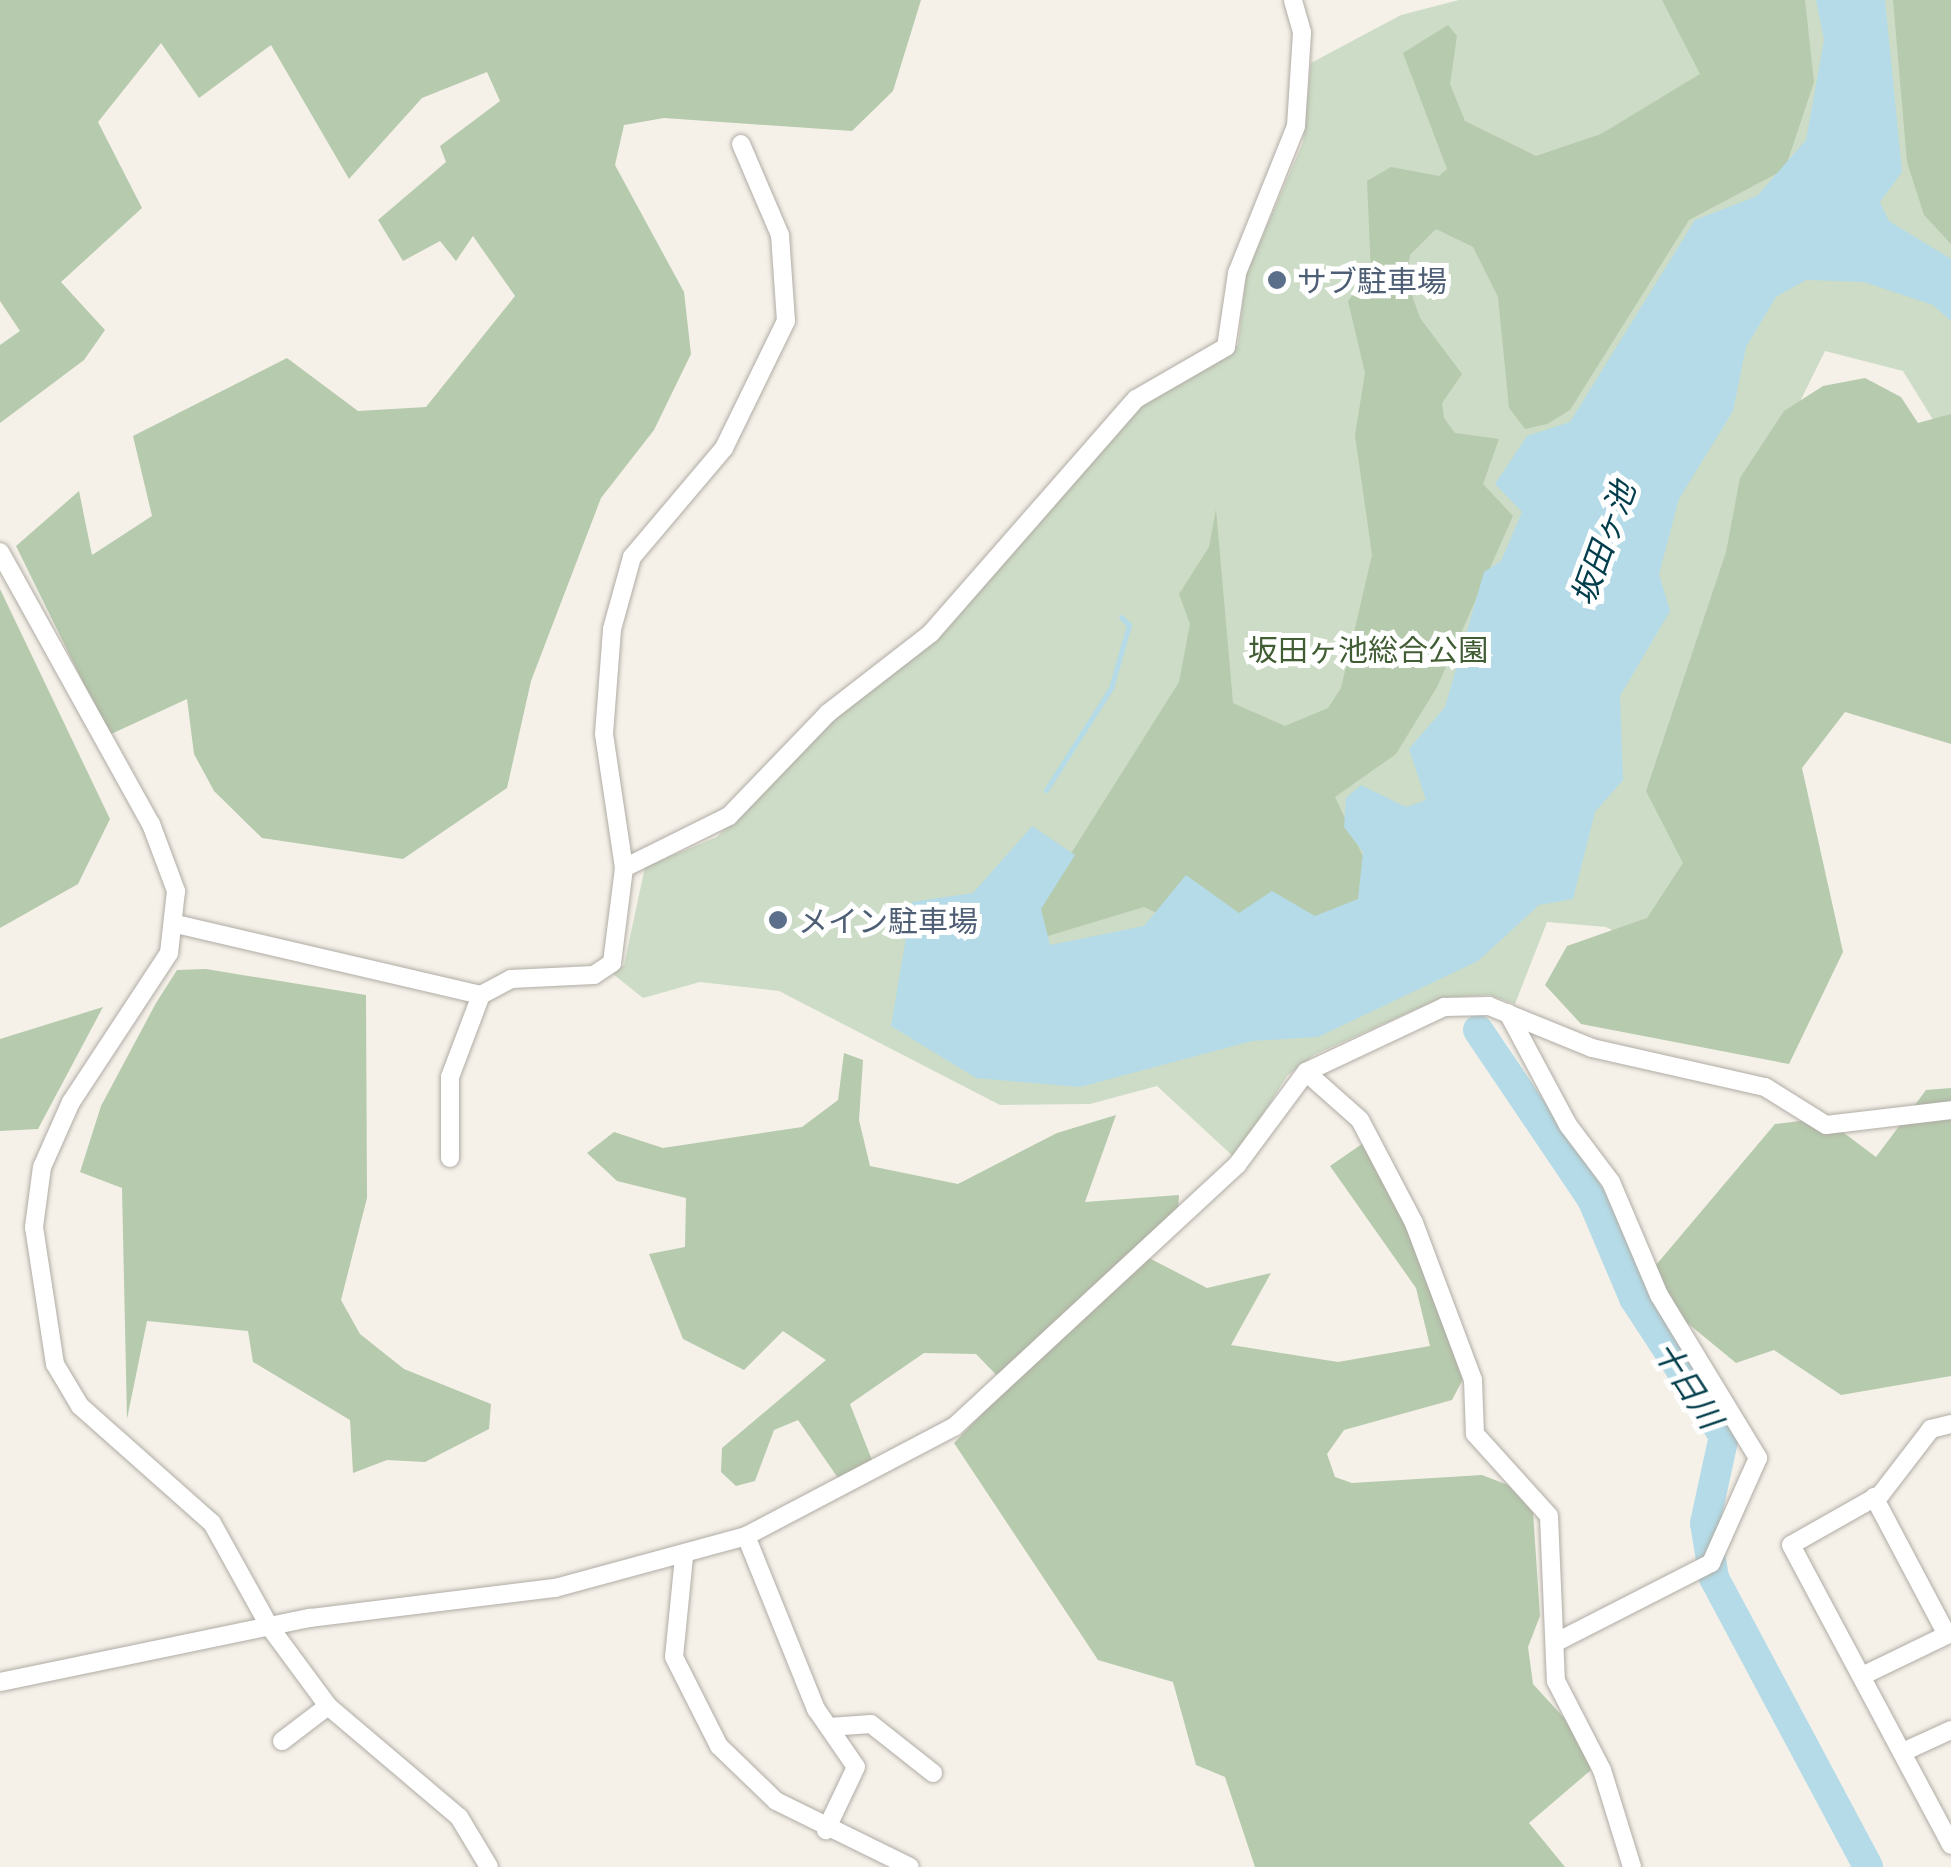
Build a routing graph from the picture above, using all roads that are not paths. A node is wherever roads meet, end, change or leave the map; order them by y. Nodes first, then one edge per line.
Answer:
1 (1294, 0) edge
2 (741, 144) dead end
3 (0, 552) edge
4 (624, 868) junction
5 (176, 924) junction
6 (481, 995) junction
7 (1508, 1013) junction
8 (1306, 1072) junction
9 (1951, 1110) edge
10 (450, 1158) dead end
11 (1951, 1424) edge
12 (1874, 1497) junction
13 (746, 1536) junction
14 (684, 1557) junction
15 (268, 1626) junction
16 (1949, 1634) edge
17 (1555, 1643) junction
18 (1862, 1676) junction
19 (0, 1682) edge
20 (328, 1706) junction
21 (829, 1727) junction
22 (1951, 1730) edge
23 (282, 1741) dead end
24 (1903, 1752) junction
25 (933, 1773) dead end
26 (826, 1830) junction
27 (1949, 1836) edge
28 (489, 1867) edge
29 (910, 1867) edge
30 (1632, 1867) edge

1 - 4 street
2 - 4 street
3 - 5 street
4 - 6 street
5 - 6 street
5 - 15 street
6 - 10 street
7 - 8 street
7 - 9 street
7 - 17 street
8 - 13 street
8 - 17 street
11 - 12 street
12 - 16 street
12 - 18 street
13 - 14 street
13 - 21 street
14 - 15 street
14 - 26 street
15 - 19 street
15 - 20 street
16 - 18 street
17 - 30 street
18 - 24 street
20 - 23 street
20 - 28 street
21 - 25 street
21 - 26 street
22 - 24 street
24 - 27 street
26 - 29 street

